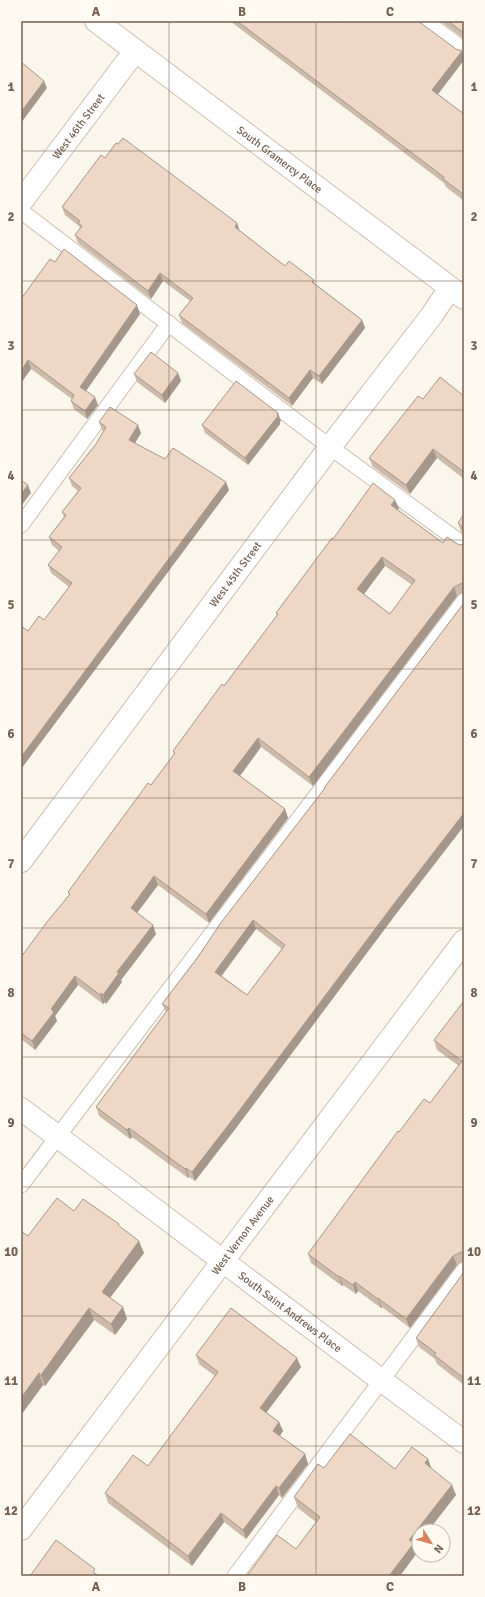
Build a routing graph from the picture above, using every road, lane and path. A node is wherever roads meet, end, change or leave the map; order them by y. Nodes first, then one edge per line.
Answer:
1 (96, 21) edge
2 (425, 21) edge
3 (464, 50) edge
4 (135, 51) junction
5 (21, 202) edge
6 (21, 211) edge
7 (457, 293) edge
8 (169, 323) junction
9 (330, 447) junction
10 (21, 524) edge
11 (464, 545) edge
12 (464, 601) edge
13 (21, 861) edge
14 (464, 941) edge
15 (21, 1109) edge
16 (56, 1136) junction
17 (21, 1184) edge
18 (222, 1261) junction
19 (464, 1270) edge
20 (381, 1380) junction
21 (464, 1442) edge
22 (21, 1529) edge
23 (235, 1576) edge

1 - 4 street, South Gramercy Place
2 - 3 lane
4 - 5 street, West 46th Street
4 - 7 street, South Gramercy Place
6 - 8 lane
7 - 9 street, West 45th Street
8 - 9 lane
8 - 10 lane
9 - 11 lane
9 - 13 street, West 45th Street
12 - 16 lane
14 - 18 street, West Vernon Avenue
15 - 16 street, South Saint Andrews Place
16 - 17 lane
16 - 18 street, South Saint Andrews Place
18 - 20 street, South Saint Andrews Place
18 - 22 street, West Vernon Avenue
19 - 20 lane
20 - 21 street, South Saint Andrews Place
20 - 23 lane

